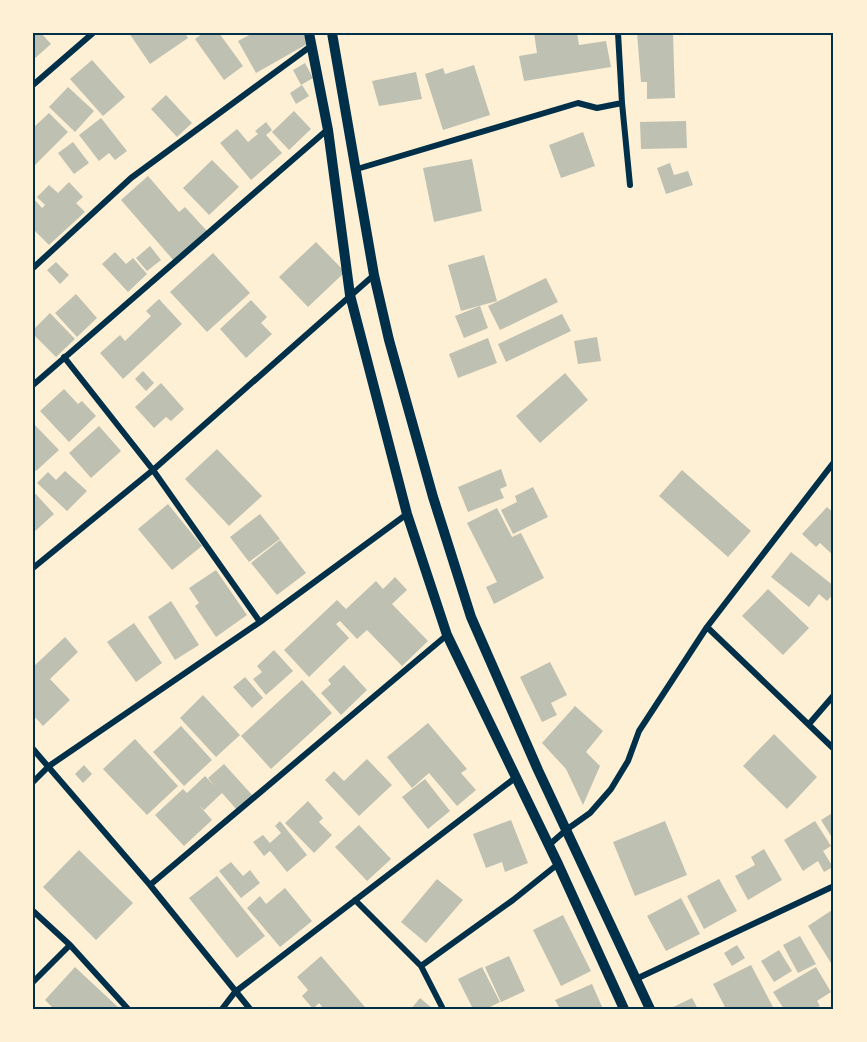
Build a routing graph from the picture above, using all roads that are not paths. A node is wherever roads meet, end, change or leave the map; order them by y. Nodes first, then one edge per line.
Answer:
1 (93, 33) edge
2 (309, 33) edge
3 (332, 33) edge
4 (618, 33) edge
5 (312, 46) junction
6 (33, 85) edge
7 (622, 104) junction
8 (328, 130) junction
9 (357, 169) junction
10 (630, 185) dead end
11 (33, 268) edge
12 (375, 275) junction
13 (350, 295) junction
14 (64, 357) junction
15 (33, 385) edge
16 (834, 462) edge
17 (153, 470) junction
18 (407, 514) junction
19 (33, 568) edge
20 (260, 622) junction
21 (707, 627) junction
22 (447, 635) junction
23 (834, 695) edge
24 (809, 724) junction
25 (33, 749) edge
26 (834, 749) edge
27 (49, 766) junction
28 (515, 778) junction
29 (33, 782) edge
30 (566, 830) junction
31 (549, 845) junction
32 (558, 864) junction
33 (150, 885) junction
34 (834, 886) edge
35 (355, 900) junction
36 (33, 911) edge
37 (69, 945) junction
38 (420, 966) junction
39 (636, 979) junction
40 (33, 982) edge
41 (235, 992) junction
42 (128, 1009) edge
43 (222, 1009) edge
44 (250, 1009) edge
45 (443, 1009) edge
46 (624, 1009) edge
47 (650, 1009) edge

1 - 6 street
2 - 5 street
3 - 9 street
4 - 7 street
5 - 8 street
5 - 11 street
7 - 9 street
7 - 10 street
8 - 13 street
8 - 14 street
9 - 12 street
12 - 13 street
12 - 30 street
13 - 17 street
13 - 18 street
14 - 15 street
14 - 17 street
16 - 21 street
17 - 19 street
17 - 20 street
18 - 20 street
18 - 22 street
20 - 27 street
21 - 24 street
21 - 30 street
22 - 28 street
22 - 33 street
23 - 24 street
24 - 26 street
25 - 27 street
27 - 29 street
27 - 33 street
28 - 31 street
28 - 35 street
30 - 31 street
30 - 39 street
31 - 32 street
32 - 38 street
32 - 46 street
33 - 41 street
34 - 39 street
35 - 38 street
35 - 41 street
36 - 37 street
37 - 40 street
37 - 42 street
38 - 45 street
39 - 47 street
41 - 43 street
41 - 44 street

